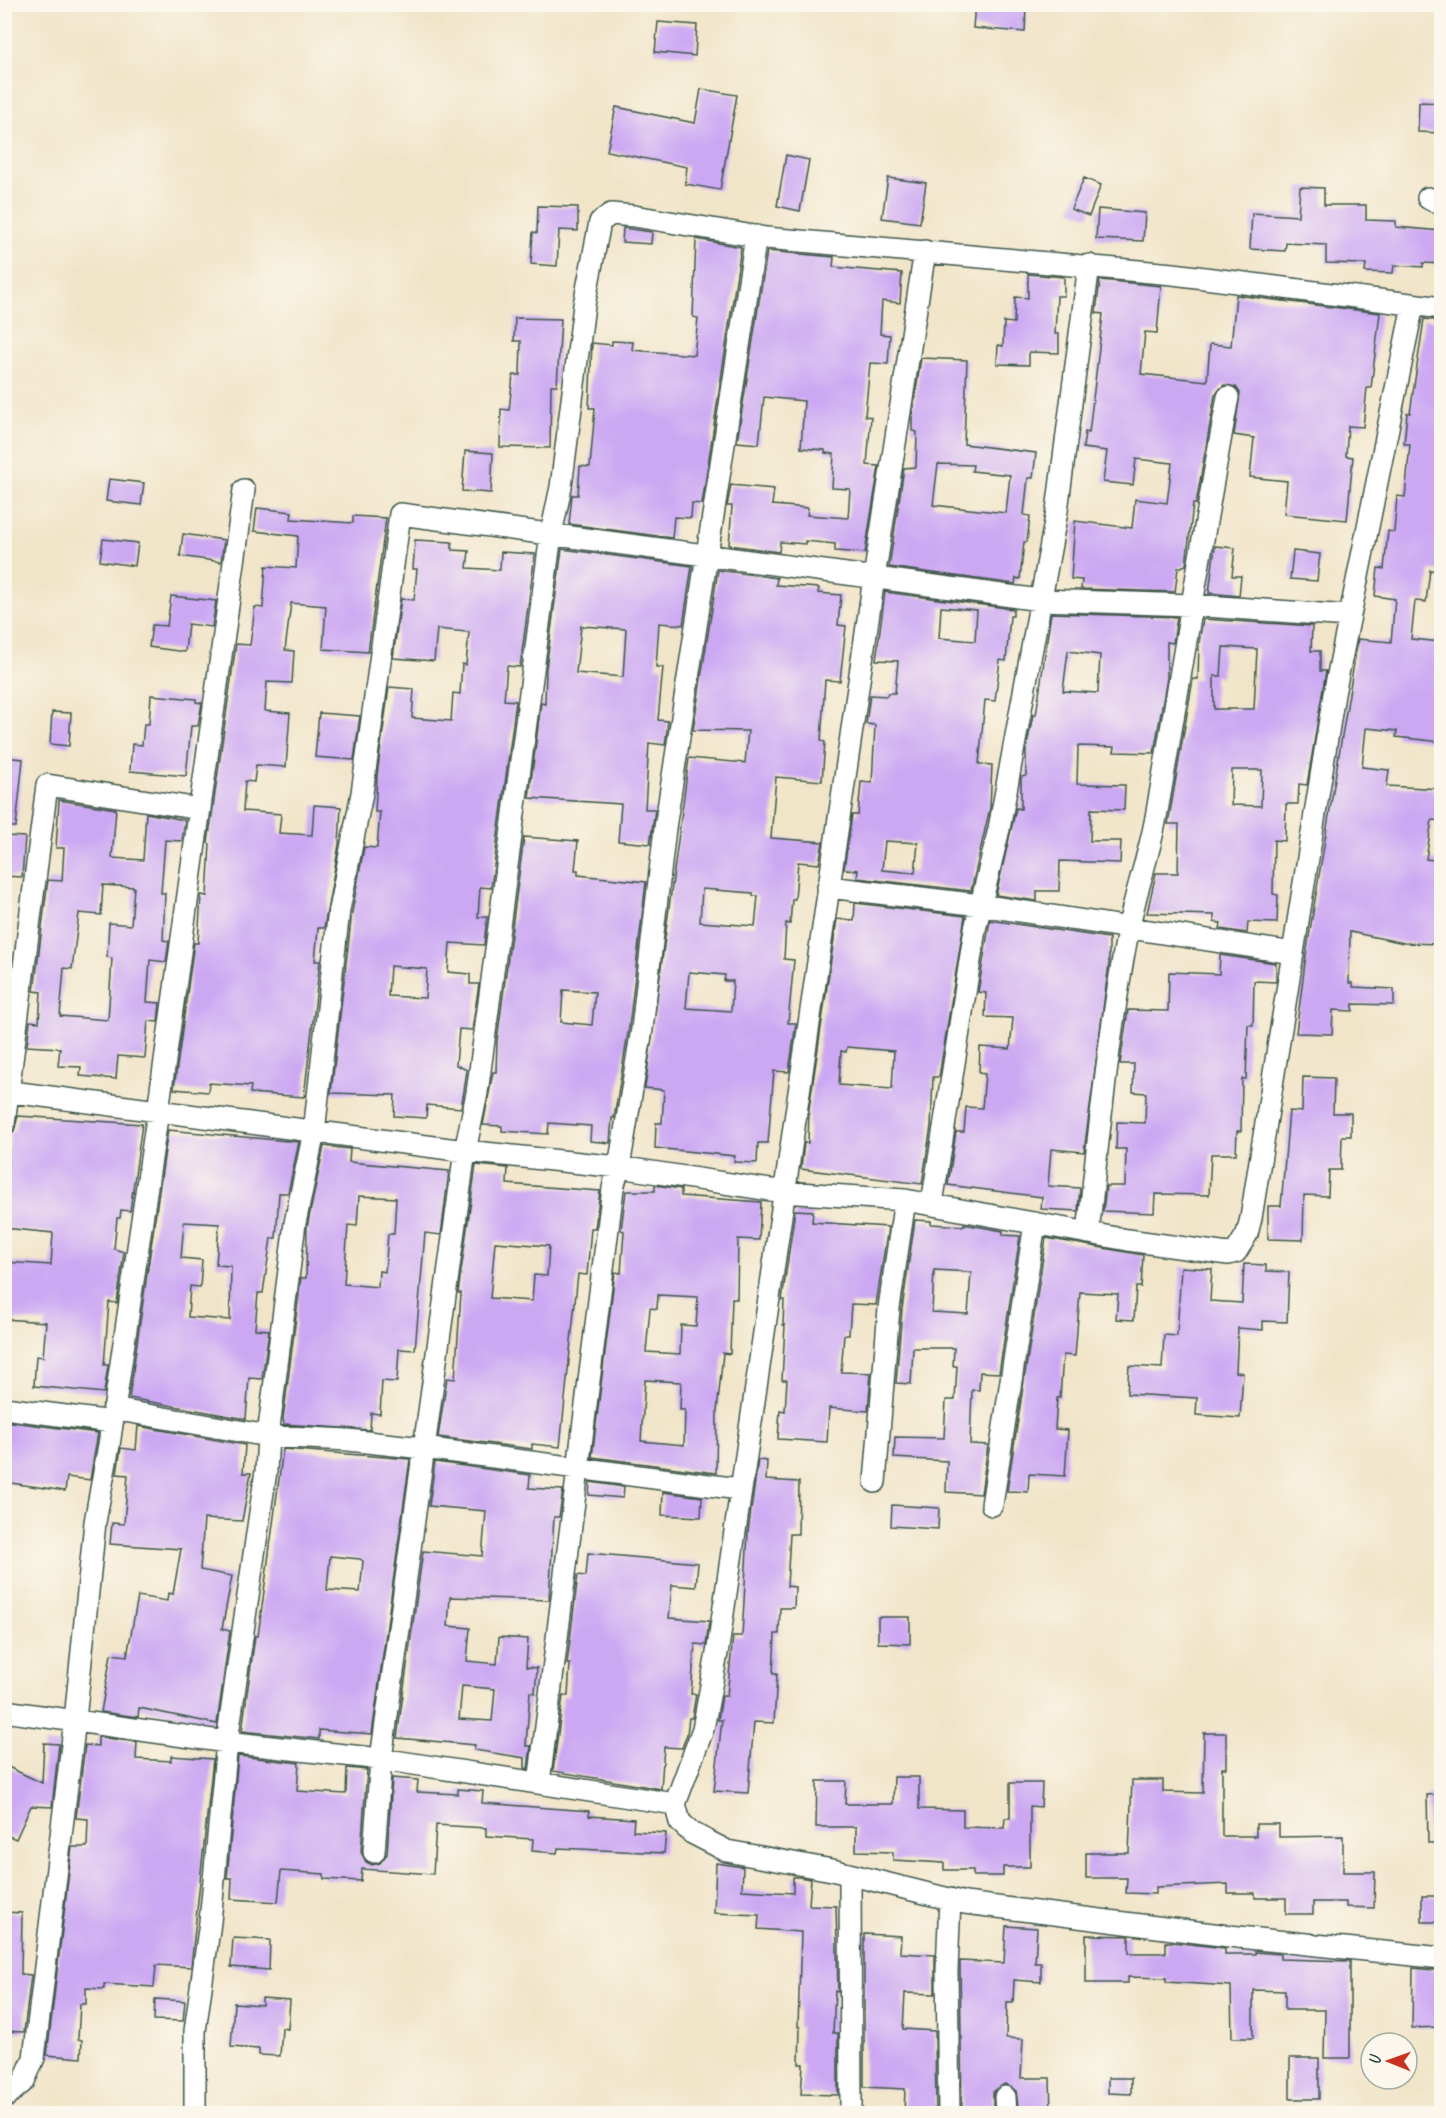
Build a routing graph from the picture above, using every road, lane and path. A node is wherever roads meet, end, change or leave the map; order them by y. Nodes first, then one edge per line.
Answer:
1 (756, 236) junction
2 (925, 252) junction
3 (1089, 265) junction
4 (1413, 305) junction
5 (1442, 308) edge
6 (1228, 397) dead end
7 (244, 490) dead end
8 (551, 534) junction
9 (705, 555) junction
10 (874, 578) junction
11 (1040, 600) junction
12 (1191, 605) junction
13 (1349, 616) junction
14 (200, 809) junction
15 (828, 887) junction
16 (980, 905) junction
17 (1128, 929) junction
18 (1293, 953) junction
19 (7, 1092) edge
20 (158, 1112) junction
21 (4, 1124) edge
22 (314, 1132) junction
23 (465, 1151) junction
24 (619, 1167) junction
25 (784, 1192) junction
26 (905, 1200) junction
27 (932, 1204) junction
28 (1035, 1223) junction
29 (1088, 1233) junction
30 (4, 1408) edge
31 (113, 1416) junction
32 (268, 1436) junction
33 (423, 1448) junction
34 (579, 1467) junction
35 (875, 1482) dead end
36 (739, 1489) junction
37 (992, 1505) dead end
38 (4, 1711) edge
39 (75, 1720) junction
40 (227, 1742) junction
41 (381, 1759) junction
42 (538, 1783) junction
43 (675, 1804) junction
44 (374, 1852) dead end
45 (850, 1875) junction
46 (950, 1899) junction
47 (1442, 1958) edge
48 (4, 2098) edge
49 (195, 2114) edge
50 (851, 2114) edge
51 (949, 2114) edge

1 - 2 street
1 - 8 street
1 - 9 street
2 - 3 street
2 - 10 street
3 - 4 street
3 - 11 street
4 - 5 street
4 - 13 street
6 - 12 street
7 - 14 street
8 - 9 street
8 - 22 street
8 - 23 street
9 - 10 street
9 - 24 street
10 - 11 street
10 - 15 street
11 - 12 street
11 - 16 street
12 - 13 street
12 - 17 street
13 - 18 street
14 - 19 street
14 - 20 street
15 - 16 street
15 - 25 street
16 - 17 street
16 - 27 street
17 - 18 street
17 - 29 street
18 - 29 street
19 - 20 street
19 - 21 street
20 - 22 street
20 - 31 street
22 - 23 street
22 - 32 street
23 - 24 street
23 - 33 street
24 - 25 street
24 - 34 street
25 - 26 street
25 - 36 street
26 - 27 street
26 - 35 street
27 - 28 street
28 - 29 street
28 - 37 street
30 - 31 street
31 - 32 street
31 - 39 street
32 - 33 street
32 - 40 street
33 - 34 street
33 - 41 street
34 - 36 street
34 - 42 street
36 - 43 street
38 - 39 street
39 - 40 street
39 - 48 street
40 - 41 street
40 - 49 street
41 - 42 street
41 - 44 street
42 - 43 street
43 - 45 street
45 - 46 street
45 - 50 street
46 - 47 street
46 - 51 street

